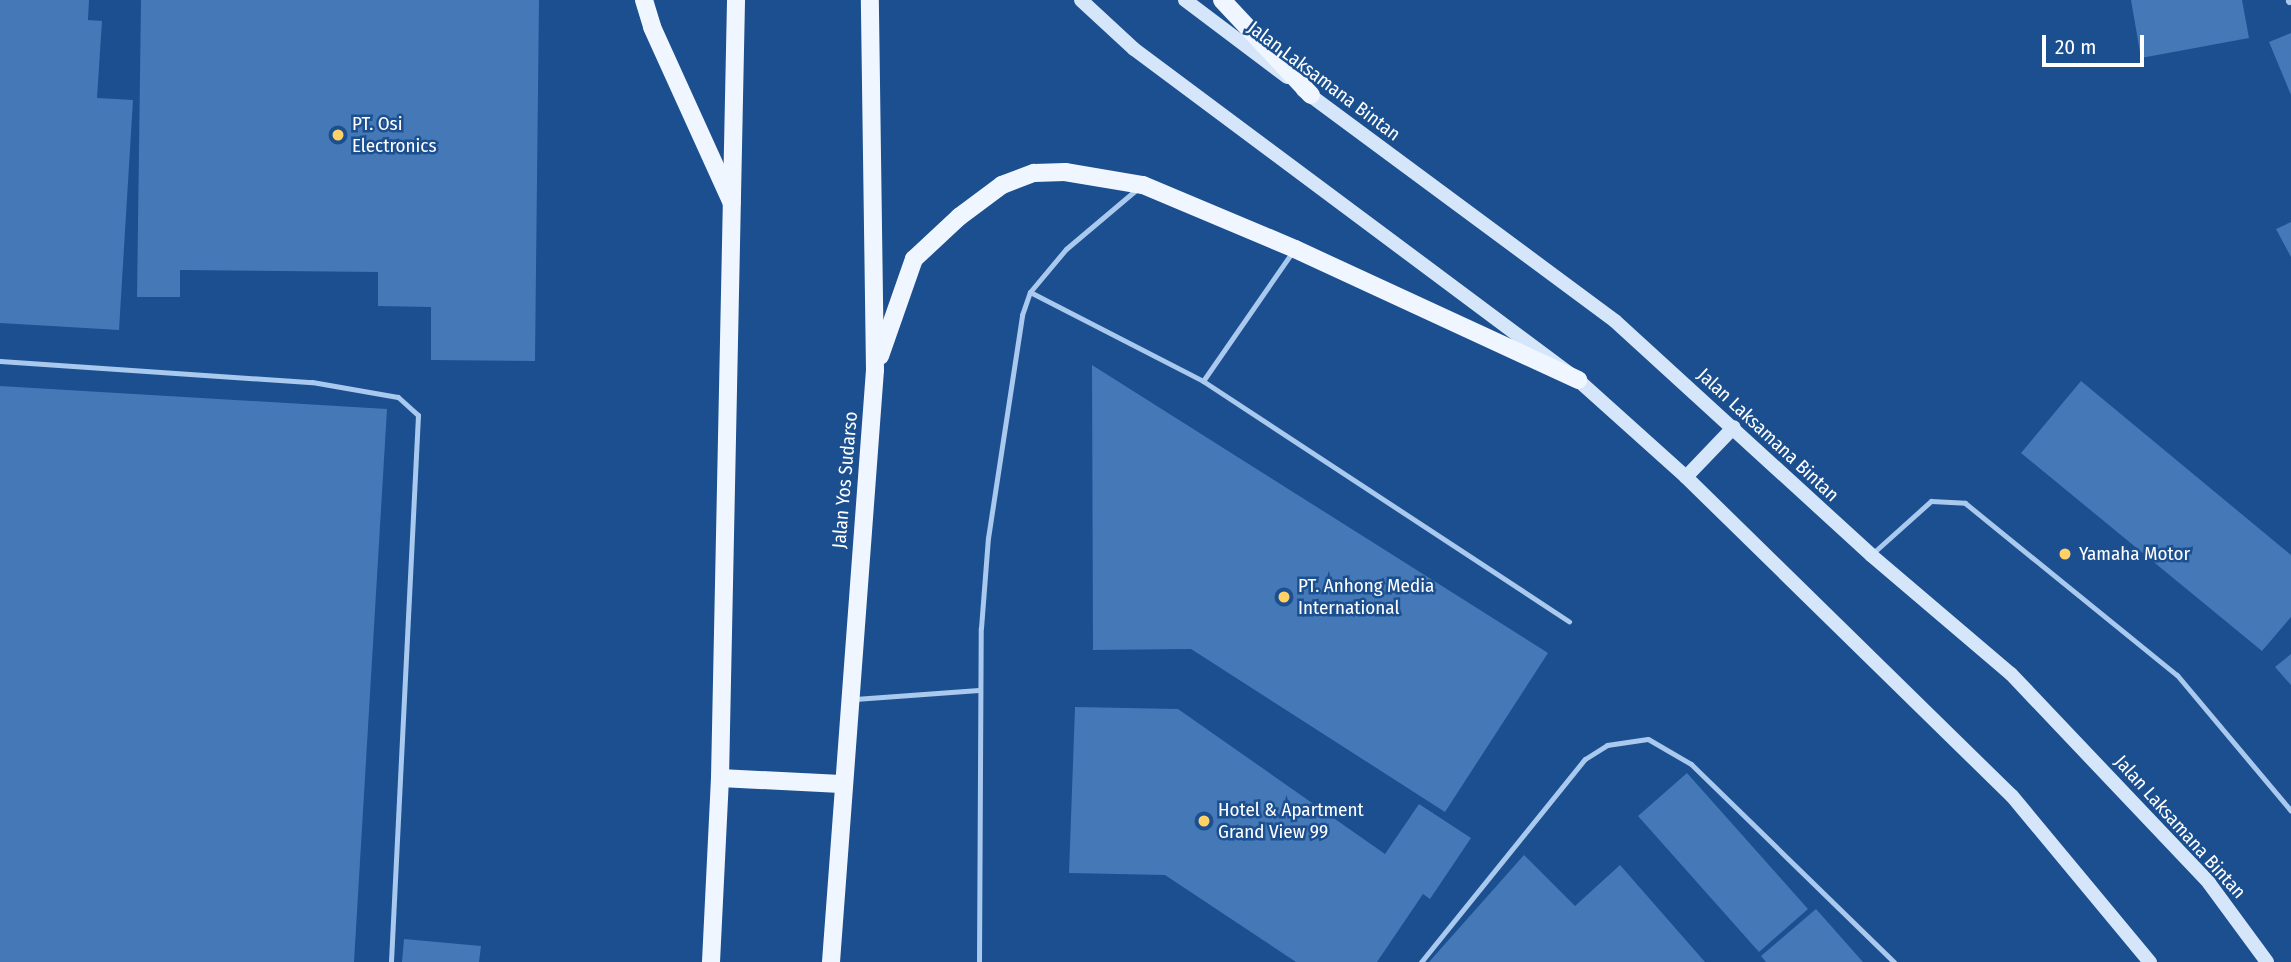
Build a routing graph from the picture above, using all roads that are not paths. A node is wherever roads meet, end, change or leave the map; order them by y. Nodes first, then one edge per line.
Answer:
1 (644, 0) edge
2 (736, 0) edge
3 (870, 0) edge
4 (1081, 0) edge
5 (1185, 0) edge
6 (1222, 0) edge
7 (1311, 95) junction
8 (1143, 185) junction
9 (734, 210) junction
10 (1295, 249) junction
11 (1030, 292) junction
12 (0, 361) edge
13 (875, 370) junction
14 (1578, 380) junction
15 (1203, 381) junction
16 (1734, 427) junction
17 (1686, 477) junction
18 (1871, 555) junction
19 (1569, 621) dead end
20 (979, 690) junction
21 (848, 699) junction
22 (720, 778) junction
23 (841, 784) junction
24 (2291, 811) edge
25 (2148, 961) edge
26 (391, 962) edge
27 (711, 962) edge
28 (831, 962) edge
29 (979, 962) edge
30 (1422, 962) edge
31 (1894, 962) edge
32 (2267, 962) edge

1 - 9 main road
2 - 9 main road
3 - 13 main road, Jalan Yos Sudarso
4 - 14 main road
5 - 7 main road, Jalan Laksamana Bintan
6 - 7 main road
7 - 16 main road, Jalan Laksamana Bintan
8 - 10 main road
8 - 11 lane
8 - 13 main road
9 - 22 main road
10 - 14 main road
10 - 15 lane
11 - 15 lane
11 - 20 lane
12 - 26 lane
13 - 21 main road, Jalan Yos Sudarso
14 - 17 main road
15 - 19 lane
16 - 17 main road
16 - 18 main road, Jalan Laksamana Bintan
17 - 25 main road
18 - 24 lane
18 - 32 main road, Jalan Laksamana Bintan
20 - 21 lane
20 - 29 lane
21 - 23 main road, Jalan Yos Sudarso
22 - 23 main road
22 - 27 main road
23 - 28 main road, Jalan Yos Sudarso
30 - 31 lane

